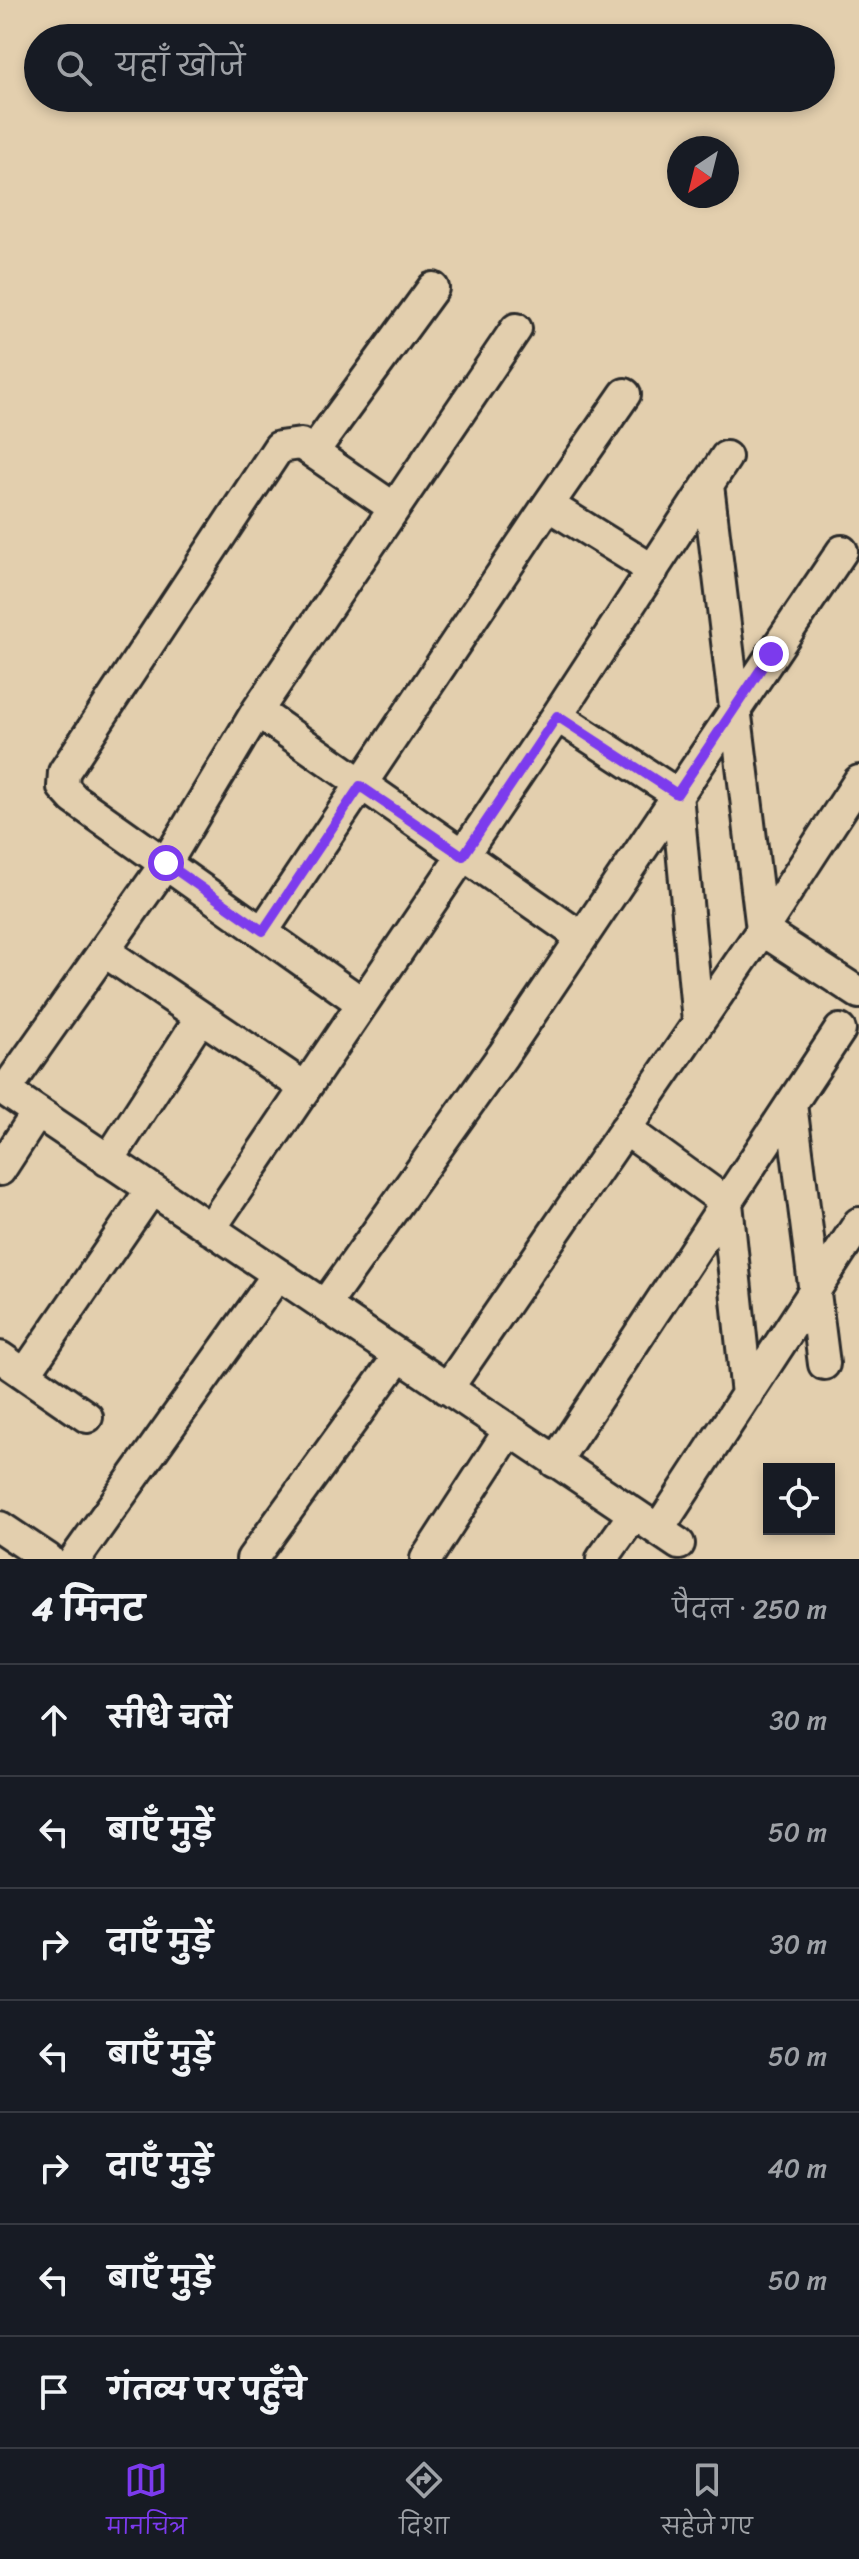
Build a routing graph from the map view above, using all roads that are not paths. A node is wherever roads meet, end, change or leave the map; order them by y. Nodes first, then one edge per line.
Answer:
1 (433, 288) dead end
2 (516, 329) dead end
3 (625, 394) dead end
4 (313, 452) junction
5 (726, 457) dead end
6 (708, 485) junction
7 (548, 505) junction
8 (394, 508) junction
9 (842, 551) dead end
10 (653, 570) junction
11 (736, 706) junction
12 (257, 711) junction
13 (557, 716) junction
14 (859, 781) edge
15 (360, 786) junction
16 (677, 794) junction
17 (463, 856) junction
18 (166, 863) junction
19 (762, 930) junction
20 (263, 931) junction
21 (581, 937) junction
22 (104, 951) junction
23 (859, 993) edge
24 (859, 1001) edge
25 (362, 1003) junction
26 (201, 1017) junction
27 (698, 1022) junction
28 (849, 1036) edge
29 (304, 1087) junction
30 (3, 1089) edge
31 (791, 1104) junction
32 (37, 1113) junction
33 (625, 1129) junction
34 (108, 1161) junction
35 (0, 1170) edge
36 (151, 1190) junction
37 (727, 1203) junction
38 (859, 1223) edge
39 (210, 1229) junction
40 (278, 1274) junction
41 (815, 1290) junction
42 (325, 1305) junction
43 (399, 1356) junction
44 (0, 1357) edge
45 (824, 1364) dead end
46 (25, 1374) junction
47 (447, 1389) junction
48 (747, 1395) junction
49 (87, 1417) dead end
50 (509, 1431) junction
51 (555, 1462) junction
52 (0, 1527) edge
53 (657, 1529) junction
54 (48, 1559) edge
55 (75, 1559) edge
56 (252, 1559) edge
57 (426, 1559) edge
58 (602, 1559) edge

1 - 4 street
2 - 8 street
3 - 7 street
4 - 8 street
4 - 18 street
5 - 6 street
6 - 10 street
6 - 11 street
7 - 10 street
7 - 15 street
8 - 12 street
9 - 11 street
10 - 13 street
11 - 16 street
11 - 19 street
12 - 15 street
12 - 18 street
13 - 16 street
13 - 17 street
14 - 19 street
15 - 17 street
15 - 20 street
16 - 21 street
16 - 27 street
17 - 21 street
17 - 25 street
18 - 20 street
18 - 22 street
19 - 23 street
19 - 27 street
20 - 25 street
21 - 42 street
22 - 26 street
22 - 30 street
24 - 28 street
25 - 29 street
26 - 29 street
26 - 34 street
27 - 33 street
28 - 31 street
29 - 39 street
30 - 32 street
31 - 37 street
31 - 41 street
32 - 34 street
32 - 35 street
33 - 37 street
33 - 47 street
34 - 36 street
36 - 39 street
36 - 46 street
37 - 48 street
37 - 51 street
38 - 41 street
39 - 40 street
40 - 42 street
40 - 55 street
41 - 45 street
41 - 48 street
42 - 43 street
43 - 47 street
43 - 56 street
44 - 46 street
46 - 49 street
47 - 50 street
48 - 53 street
50 - 51 street
50 - 57 street
51 - 53 street
52 - 54 street
53 - 58 street

